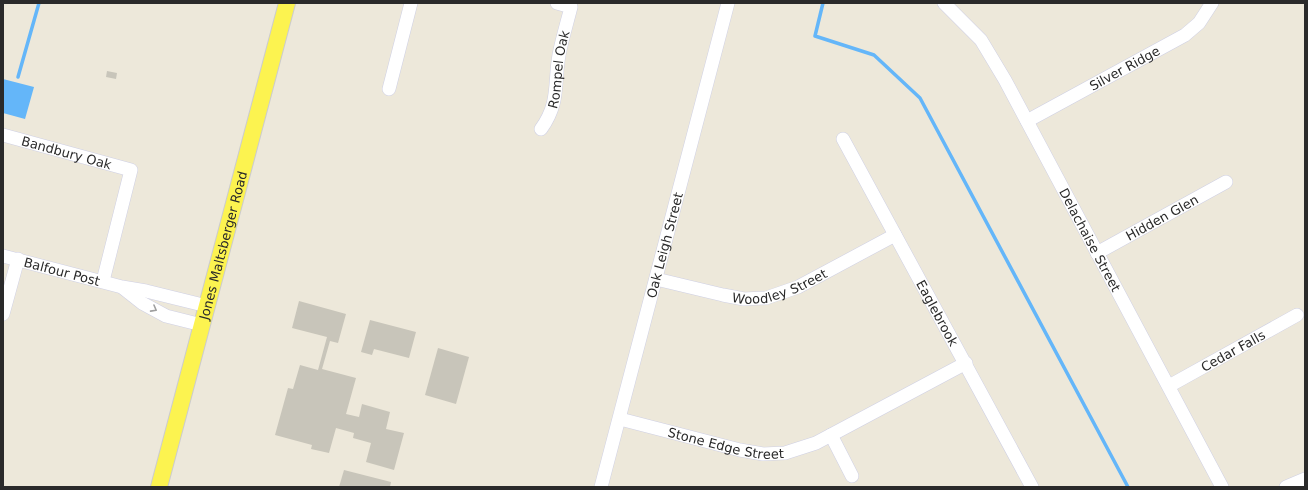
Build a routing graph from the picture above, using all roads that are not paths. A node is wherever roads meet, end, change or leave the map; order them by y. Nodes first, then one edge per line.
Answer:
1 (287, 3) edge
2 (411, 3) edge
3 (557, 3) edge
4 (728, 3) edge
5 (944, 3) edge
6 (1212, 3) edge
7 (389, 89) dead end
8 (1027, 122) junction
9 (541, 128) dead end
10 (3, 135) edge
11 (843, 139) dead end
12 (1226, 182) dead end
13 (895, 234) junction
14 (1097, 253) junction
15 (3, 256) edge
16 (18, 259) junction
17 (656, 279) junction
18 (103, 281) junction
19 (122, 287) junction
20 (207, 306) junction
21 (3, 314) edge
22 (1297, 315) dead end
23 (202, 325) junction
24 (966, 363) junction
25 (1168, 386) junction
26 (620, 419) junction
27 (831, 435) junction
28 (852, 476) dead end
29 (1305, 479) edge
30 (159, 487) edge
31 (601, 487) edge
32 (1032, 487) edge
33 (1222, 487) edge
34 (1286, 487) edge

1 - 20 main road, Jones Maltsberger Road
2 - 7 street
3 - 9 street, Rompel Oak
4 - 17 street, Oak Leigh Street
5 - 8 street, Delachaise Street
6 - 8 street, Silver Ridge
8 - 14 street, Delachaise Street
10 - 18 street, Bandbury Oak
11 - 13 street, Eaglebrook
12 - 14 street, Hidden Glen
13 - 17 street, Woodley Street
13 - 24 street, Eaglebrook
14 - 25 street, Delachaise Street
15 - 16 street, Balfour Post
16 - 18 street, Balfour Post
16 - 21 street
17 - 26 street, Oak Leigh Street
18 - 19 street, Balfour Post
19 - 20 street, Balfour Post
19 -> 23 street, Balfour Post
20 - 23 main road, Jones Maltsberger Road
22 - 25 street, Cedar Falls
23 - 30 main road, Jones Maltsberger Road
24 - 27 street, Stone Edge Street
24 - 32 street, Eaglebrook
25 - 33 street, Delachaise Street
26 - 27 street, Stone Edge Street
26 - 31 street, Oak Leigh Street
27 - 28 street
29 - 34 street

